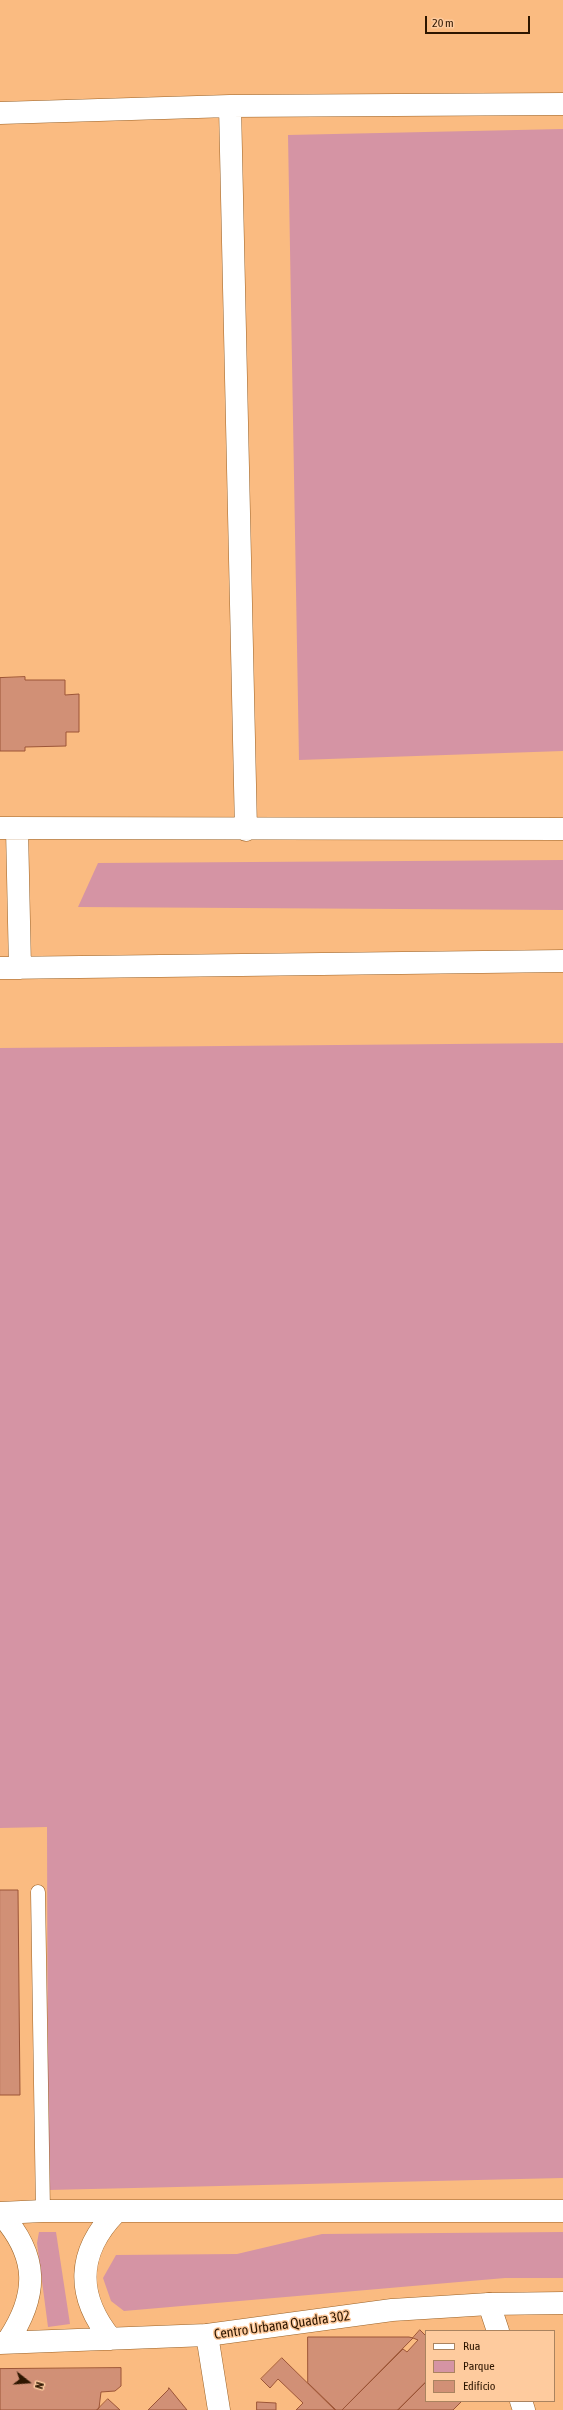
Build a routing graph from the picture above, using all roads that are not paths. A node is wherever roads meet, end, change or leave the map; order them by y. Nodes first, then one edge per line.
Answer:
1 (563, 104) edge
2 (230, 106) junction
3 (0, 113) edge
4 (9, 829) edge
5 (563, 829) edge
6 (246, 830) junction
7 (563, 961) edge
8 (10, 968) edge
9 (38, 1892) dead end
10 (43, 2211) junction
11 (563, 2211) edge
12 (116, 2212) junction
13 (0, 2213) edge
14 (563, 2303) edge
15 (489, 2304) junction
16 (498, 2330) edge
17 (207, 2335) junction
18 (111, 2339) junction
19 (4, 2343) edge
20 (219, 2410) edge

1 - 2 street
2 - 3 street
2 - 6 street
4 - 6 street
4 - 8 street
5 - 6 street
7 - 8 street
9 - 10 lane
10 - 12 street
10 - 13 street
11 - 12 street
12 - 18 street
13 - 19 street
14 - 15 street, Centro Urbana Quadra 302
15 - 16 street
15 - 17 street, Centro Urbana Quadra 302
17 - 18 street, Centro Urbana Quadra 302
17 - 20 street
18 - 19 street, Centro Urbana Quadra 302

